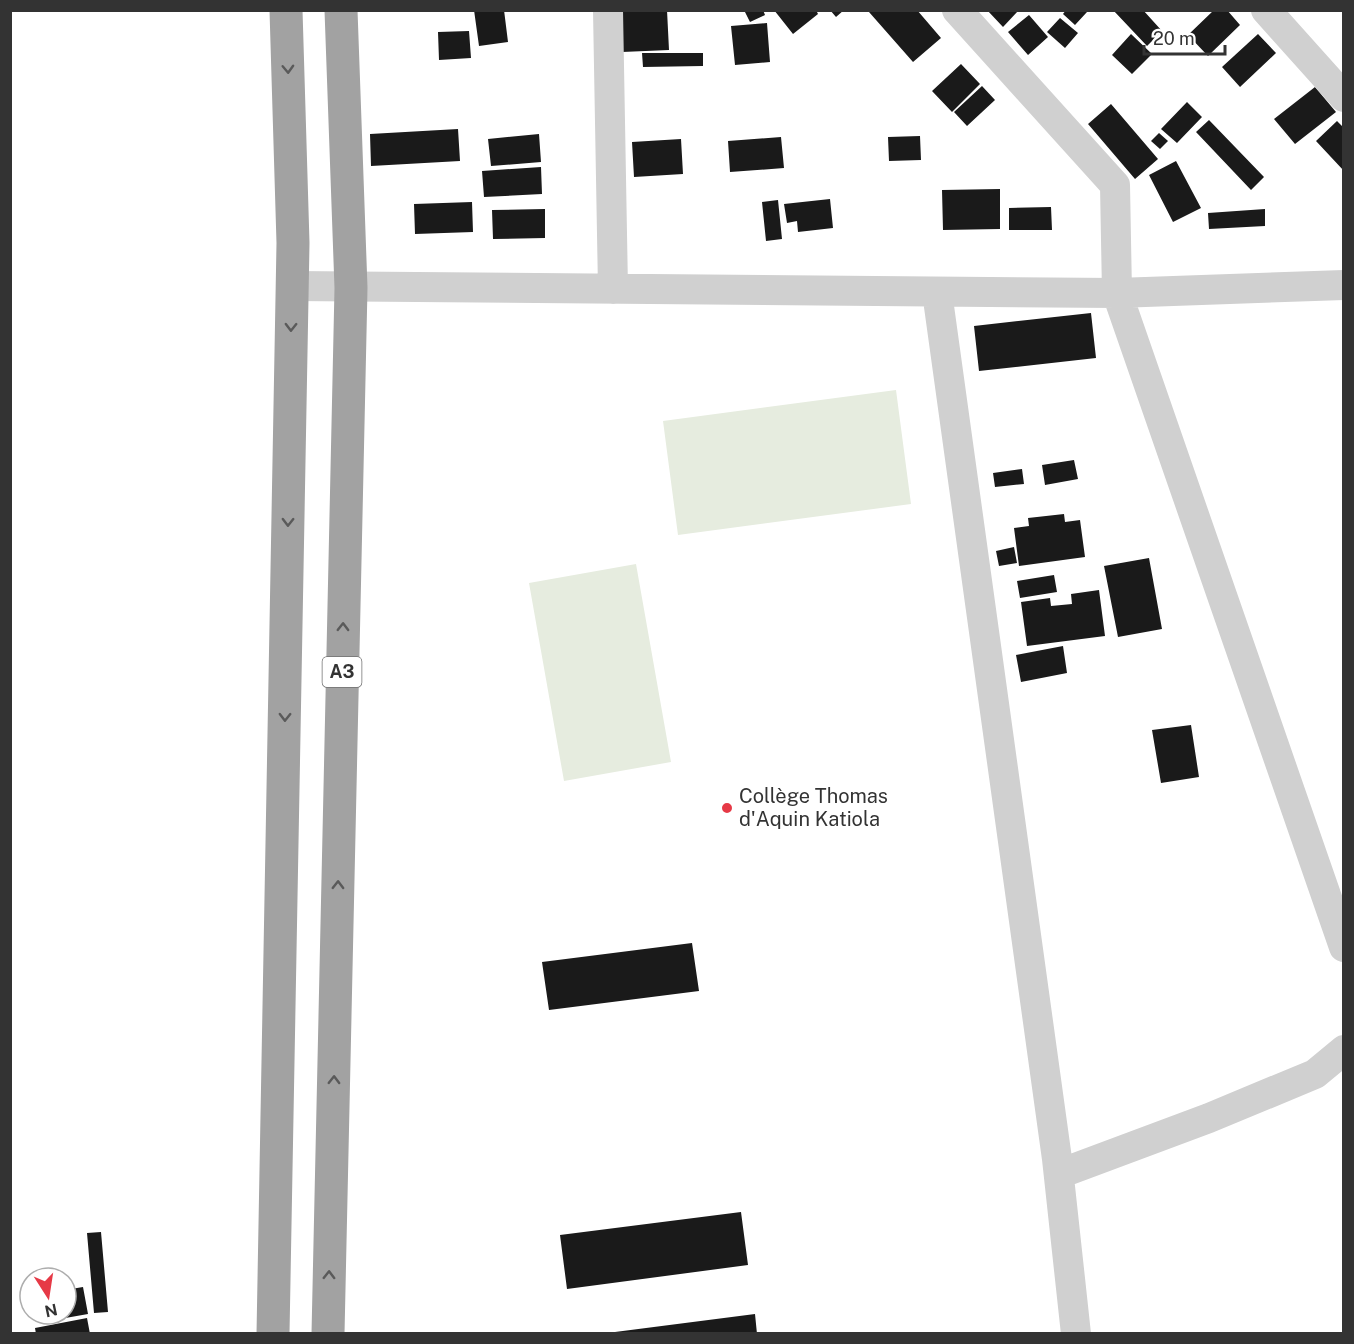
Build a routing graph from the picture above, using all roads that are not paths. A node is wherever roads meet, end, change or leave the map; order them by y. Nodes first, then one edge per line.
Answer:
1 (286, 10) edge
2 (341, 10) edge
3 (608, 10) edge
4 (957, 10) edge
5 (1266, 10) edge
6 (1344, 97) edge
7 (1344, 285) edge
8 (292, 286) junction
9 (351, 288) junction
10 (613, 289) junction
11 (937, 292) junction
12 (1117, 293) junction
13 (1344, 947) edge
14 (1344, 1050) edge
15 (1059, 1174) junction
16 (273, 1334) edge
17 (328, 1334) edge
18 (1076, 1334) edge

1 -> 8 highway
2 - 9 highway, A3
3 - 10 street
4 - 12 street
5 - 6 street
7 - 12 street
8 - 9 street
8 -> 16 highway
9 - 10 street
17 -> 9 highway, A3
10 - 11 street
11 - 12 street
11 - 15 street
12 - 13 street
14 - 15 street
15 - 18 street

